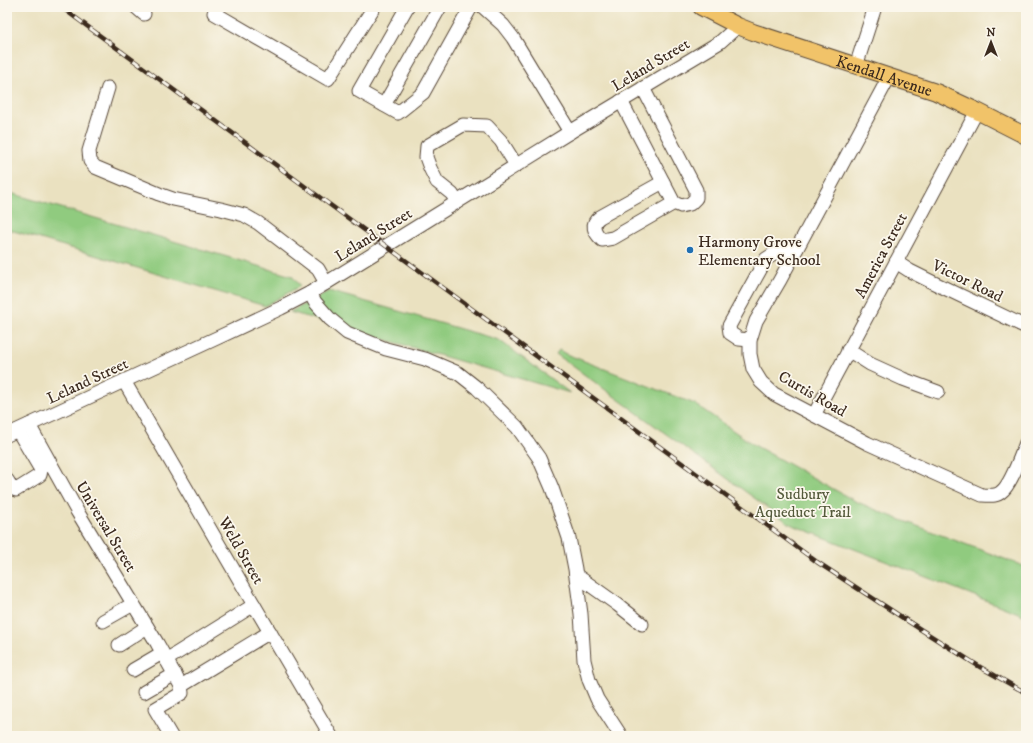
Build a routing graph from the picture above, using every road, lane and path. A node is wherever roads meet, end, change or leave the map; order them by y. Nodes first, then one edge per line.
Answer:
1 (217, 7) edge
2 (374, 7) edge
3 (407, 7) edge
4 (440, 7) edge
5 (471, 7) edge
6 (483, 7) edge
7 (701, 7) edge
8 (875, 7) edge
9 (738, 26) junction
10 (856, 66) junction
11 (889, 77) junction
12 (108, 88) dead end
13 (643, 88) junction
14 (621, 101) junction
15 (384, 105) junction
16 (977, 111) junction
17 (570, 132) junction
18 (1026, 136) edge
19 (516, 165) junction
20 (663, 182) junction
21 (456, 202) junction
22 (674, 203) junction
23 (797, 248) junction
24 (896, 262) junction
25 (326, 283) junction
26 (310, 292) junction
27 (1026, 326) edge
28 (750, 340) junction
29 (848, 350) junction
30 (124, 381) junction
31 (938, 392) dead end
32 (814, 415) junction
33 (18, 430) edge
34 (1026, 443) edge
35 (7, 480) edge
36 (576, 575) junction
37 (133, 604) junction
38 (254, 605) junction
39 (103, 621) dead end
40 (642, 624) dead end
41 (147, 627) junction
42 (270, 632) junction
43 (119, 645) dead end
44 (162, 652) junction
45 (133, 670) dead end
46 (178, 680) junction
47 (144, 692) dead end
48 (171, 736) edge
49 (331, 736) edge
50 (621, 736) edge

1 - 2 street
3 - 15 street
4 - 15 street
5 - 15 street
6 - 17 street
7 - 9 main road, Kendall Avenue
8 - 10 street
9 - 10 main road, Kendall Avenue
9 - 13 street, Leland Street
10 - 11 main road, Kendall Avenue
11 - 16 main road, Kendall Avenue
11 - 23 street, Curtis Road
12 - 25 street
13 - 14 street, Leland Street
13 - 22 street
14 - 17 street, Leland Street
14 - 20 street
16 - 18 main road, Kendall Avenue
16 - 24 street, America Street
17 - 19 street, Leland Street
19 - 21 street, Leland Street
19 - 21 street
20 - 22 street
20 - 22 street
21 - 25 street, Leland Street
23 - 28 street, Curtis Road
23 - 28 street
24 - 27 street, Victor Road
24 - 29 street, America Street
25 - 26 street, Leland Street
26 - 30 street, Leland Street
26 - 36 street
28 - 32 street, Curtis Road
29 - 31 street
29 - 32 street, America Street
30 - 33 street, Leland Street
30 - 38 street, Weld Street
32 - 34 street, Curtis Road
33 - 35 street
33 - 37 street, Universal Street
36 - 40 street
36 - 50 street
37 - 39 street
37 - 41 street, Universal Street
38 - 42 street, Weld Street
38 - 44 street
41 - 43 street
41 - 44 street, Universal Street
42 - 46 street
42 - 49 street, Weld Street
44 - 45 street
44 - 46 street, Universal Street
46 - 47 street
46 - 48 street

